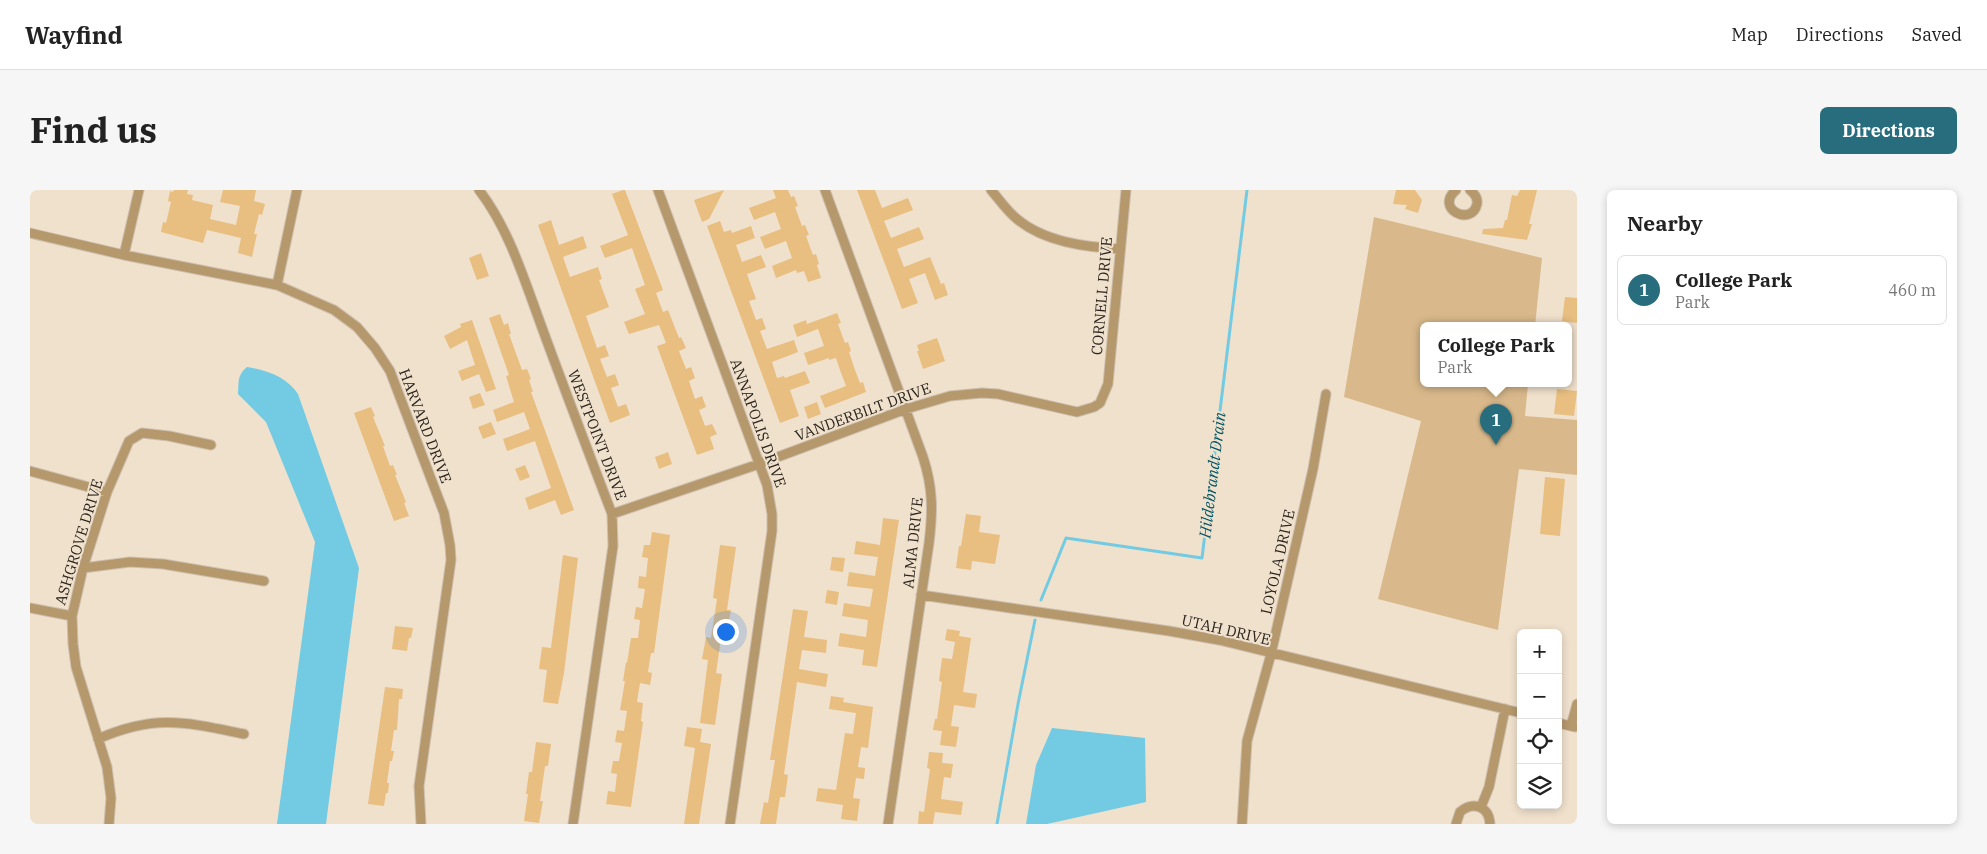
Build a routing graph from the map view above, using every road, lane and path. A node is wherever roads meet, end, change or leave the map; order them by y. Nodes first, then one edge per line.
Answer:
1 (139, 190) edge
2 (297, 190) edge
3 (479, 190) edge
4 (658, 190) edge
5 (826, 190) edge
6 (991, 190) edge
7 (1126, 190) edge
8 (1456, 190) edge
9 (1470, 190) edge
10 (30, 234) edge
11 (1119, 249) junction
12 (124, 255) junction
13 (277, 285) junction
14 (1326, 394) dead end
15 (1100, 403) joint
16 (906, 409) junction
17 (211, 445) dead end
18 (759, 464) junction
19 (30, 471) edge
20 (107, 492) junction
21 (612, 514) junction
22 (83, 568) junction
23 (264, 581) dead end
24 (921, 595) junction
25 (30, 608) edge
26 (72, 616) junction
27 (1271, 654) junction
28 (1577, 704) edge
29 (1505, 709) junction
30 (1517, 712) edge
31 (1574, 727) edge
32 (244, 734) dead end
33 (98, 739) junction
34 (1482, 807) junction
35 (109, 824) edge
36 (421, 824) edge
37 (573, 824) edge
38 (730, 824) edge
39 (888, 824) edge
40 (1242, 824) edge
41 (1456, 824) edge
42 (1490, 824) edge

1 - 12 street
2 - 13 street
3 - 21 street, WESTPOINT DRIVE
4 - 18 street, ANNAPOLIS DRIVE
5 - 16 street, ALMA DRIVE
6 - 11 street
7 - 11 street, CORNELL DRIVE
8 - 9 street
10 - 12 street, HARVARD DRIVE
11 - 15 street, CORNELL DRIVE
12 - 13 street, HARVARD DRIVE
13 - 36 street, HARVARD DRIVE
14 - 27 street, LOYOLA DRIVE
15 - 16 street, VANDERBILT DRIVE
16 - 18 street, VANDERBILT DRIVE
16 - 24 street, ALMA DRIVE
17 - 20 street, ASHGROVE DRIVE
18 - 21 street, VANDERBILT DRIVE
18 - 38 street, ANNAPOLIS DRIVE
19 - 20 street
20 - 22 street, ASHGROVE DRIVE
21 - 37 street, WESTPOINT DRIVE
22 - 23 street
22 - 26 street, ASHGROVE DRIVE
24 - 27 street, UTAH DRIVE
24 - 39 street, ALMA DRIVE
25 - 26 street
26 - 33 street, ASHGROVE DRIVE
27 - 29 street, UTAH DRIVE
27 - 40 street, LOYOLA DRIVE
28 - 31 street
29 - 30 street, UTAH DRIVE
29 - 34 street
32 - 33 street
33 - 35 street, ASHGROVE DRIVE
34 - 41 street
34 - 42 street

